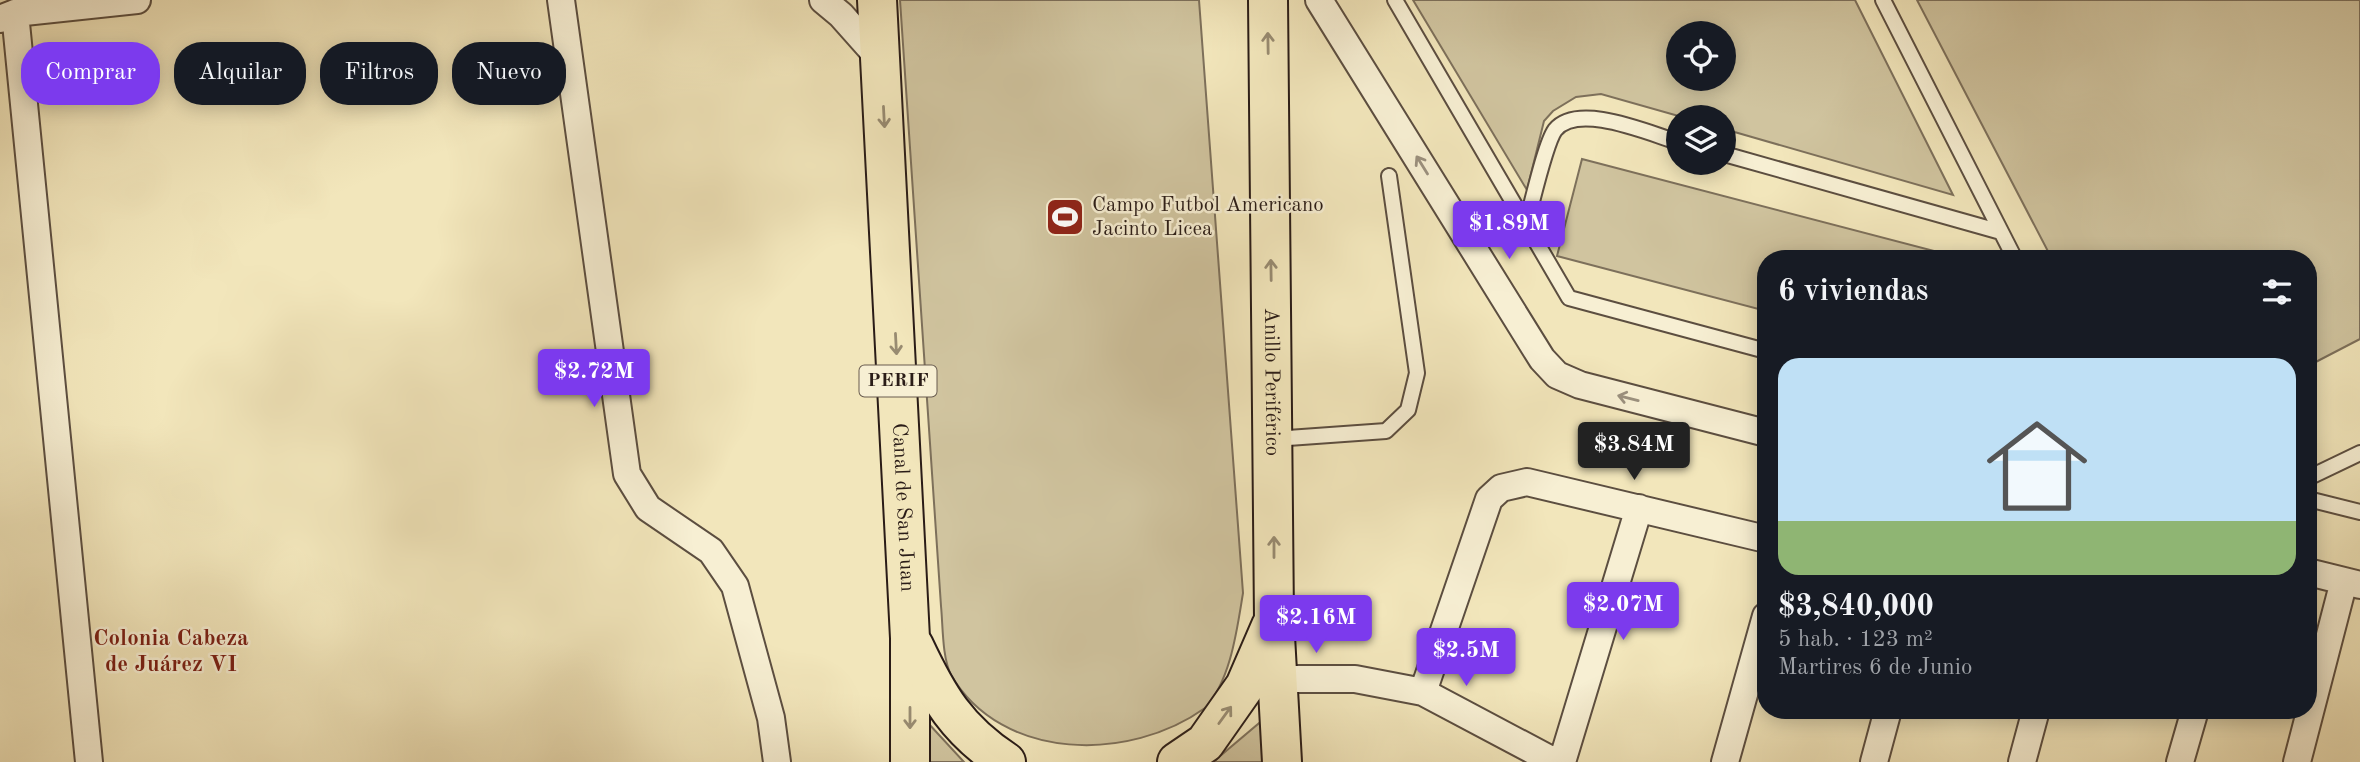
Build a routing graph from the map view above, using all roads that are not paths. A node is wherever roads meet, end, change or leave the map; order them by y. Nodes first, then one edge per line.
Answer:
1 (136, 0) edge
2 (561, 0) edge
3 (823, 0) edge
4 (877, 0) edge
5 (1268, 0) edge
6 (1319, 0) edge
7 (1395, 0) edge
8 (1883, 0) edge
9 (8, 16) edge
10 (881, 60) junction
11 (1666, 139) edge
12 (1736, 157) edge
13 (1389, 176) dead end
14 (1526, 224) junction
15 (2001, 232) junction
16 (2010, 250) edge
17 (1757, 349) edge
18 (1757, 431) edge
19 (1273, 439) junction
20 (2360, 453) edge
21 (2317, 474) edge
22 (2317, 501) edge
23 (1639, 508) junction
24 (2360, 512) edge
25 (1757, 537) edge
26 (2317, 574) edge
27 (2352, 583) edge
28 (1274, 618) junction
29 (910, 638) junction
30 (1757, 648) edge
31 (1277, 679) junction
32 (1423, 692) junction
33 (2317, 697) edge
34 (1886, 719) edge
35 (2034, 719) edge
36 (2192, 719) edge
37 (2310, 719) edge
38 (89, 762) edge
39 (778, 762) edge
40 (910, 762) edge
41 (1006, 762) edge
42 (1177, 762) edge
43 (1282, 762) edge
44 (1555, 762) edge
45 (1562, 762) edge
46 (1725, 762) edge
47 (1874, 762) edge
48 (2022, 762) edge
49 (2180, 762) edge
50 (2297, 762) edge

1 - 9 street
2 - 39 street
3 - 10 street
4 - 10 main road, Canal de San Juan / PERIF
19 -> 5 main road, Anillo Periférico
18 -> 6 street
7 - 14 lane
8 - 15 lane
9 - 38 street
10 -> 29 main road, Canal de San Juan / PERIF
11 - 14 lane
12 - 15 lane
13 - 19 lane
14 - 17 lane
15 - 16 lane
28 -> 19 main road, Anillo Periférico
20 - 21 lane
22 - 24 lane
23 - 25 street
23 - 32 street
23 - 45 street
26 - 27 street
27 - 33 street
28 - 31 main road, Anillo Periférico
42 -> 28 main road
29 -> 40 main road, Canal de San Juan / PERIF
29 - 41 main road
30 - 46 street
31 - 32 street
31 - 43 main road, Anillo Periférico
32 - 44 street
34 - 47 street
35 - 48 street
36 - 49 street
37 - 50 street

